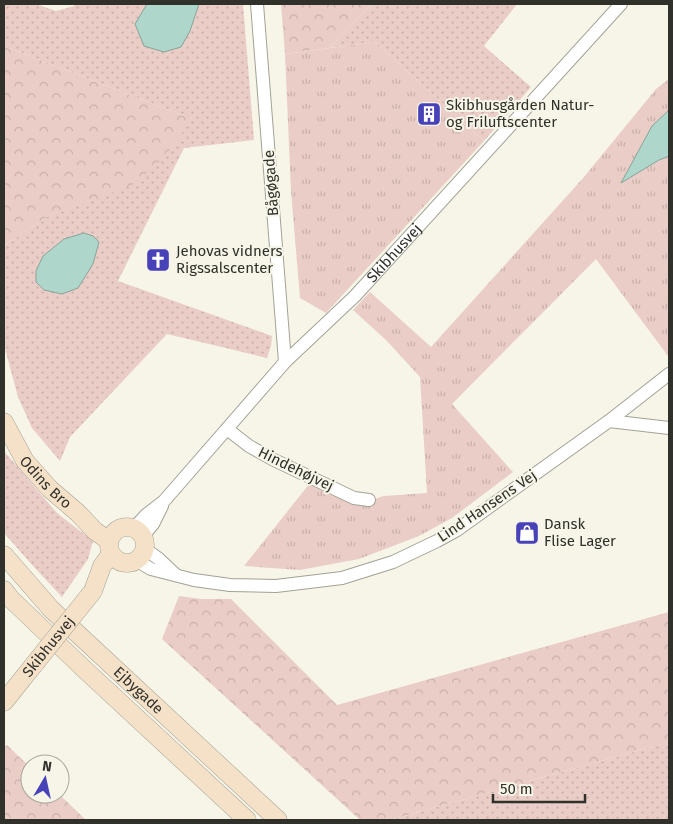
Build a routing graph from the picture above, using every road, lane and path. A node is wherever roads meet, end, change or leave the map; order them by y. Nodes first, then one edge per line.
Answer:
1 (257, 4) edge
2 (621, 4) edge
3 (285, 362) junction
4 (669, 374) edge
5 (609, 421) junction
6 (4, 422) edge
7 (669, 428) edge
8 (227, 429) junction
9 (370, 500) dead end
10 (127, 545) junction
11 (4, 556) edge
12 (4, 590) edge
13 (4, 702) edge
14 (247, 820) edge
15 (278, 820) edge

1 - 3 street, Bågøgade
2 - 3 street, Skibhusvej
3 - 8 street, Skibhusvej
4 - 5 street, Lind Hansens Vej
5 - 7 street
5 - 10 street, Lind Hansens Vej
6 - 10 main road, Odins Bro
8 - 9 street, Hindehøjvej
8 - 10 street, Skibhusvej
10 - 13 main road, Skibhusvej, bridge
11 - 15 main road, Ejbygade
12 - 14 main road, Ejbygade

